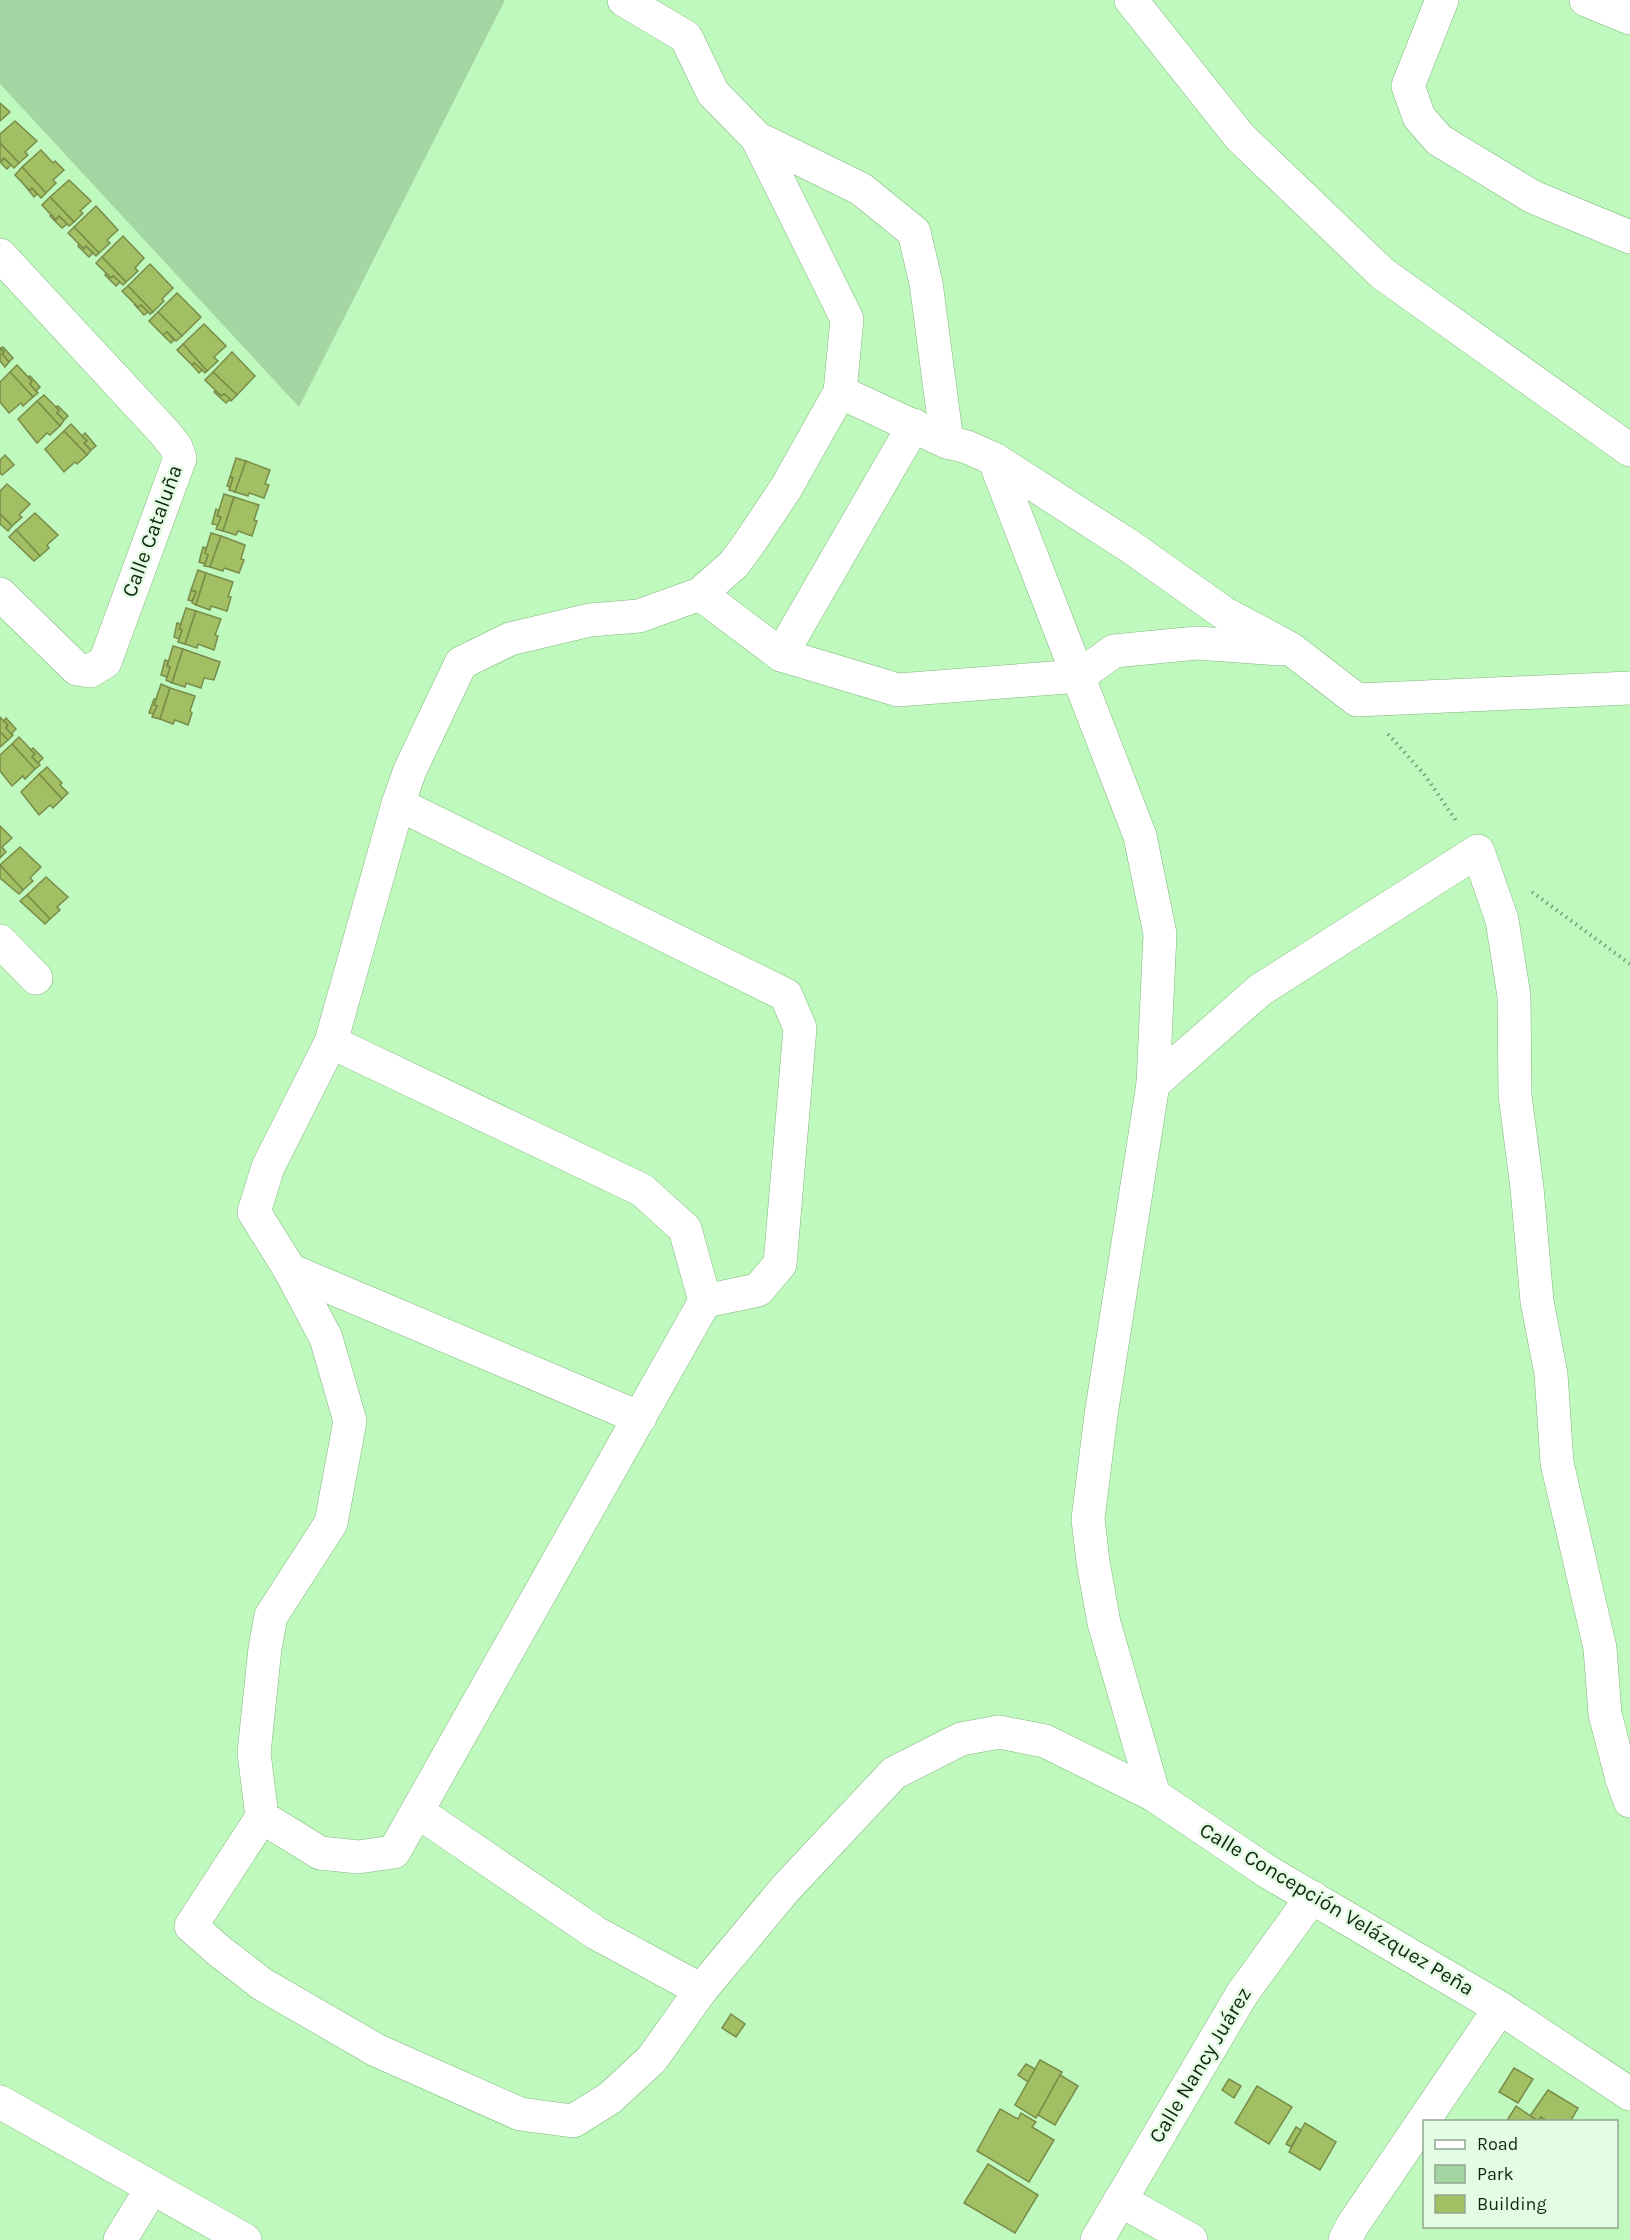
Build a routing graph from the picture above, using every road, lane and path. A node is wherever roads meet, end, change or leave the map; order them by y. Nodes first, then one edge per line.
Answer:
1 (624, 0) edge
2 (1131, 0) edge
3 (1442, 0) edge
4 (1586, 0) edge
5 (1630, 18) edge
6 (757, 138) junction
7 (1630, 237) edge
8 (0, 255) edge
9 (840, 392) junction
10 (914, 425) junction
11 (947, 442) junction
12 (1630, 450) edge
13 (994, 459) junction
14 (0, 594) edge
15 (700, 594) junction
16 (1291, 649) junction
17 (781, 655) junction
18 (1079, 676) junction
19 (1630, 688) edge
20 (1357, 700) junction
21 (399, 804) junction
22 (1478, 851) junction
23 (1525, 886) dead end
24 (0, 941) edge
25 (1630, 964) edge
26 (36, 978) dead end
27 (331, 1042) junction
28 (1153, 1084) junction
29 (290, 1270) junction
30 (705, 1300) junction
31 (640, 1418) junction
32 (1154, 1795) junction
33 (1630, 1801) edge
34 (418, 1812) junction
35 (262, 1817) junction
36 (1312, 1897) junction
37 (701, 1989) junction
38 (1500, 2008) junction
39 (1630, 2094) edge
40 (0, 2102) edge
41 (1424, 2120) edge
42 (1423, 2121) edge
43 (152, 2187) junction
44 (1120, 2200) junction
45 (120, 2240) edge
46 (245, 2240) edge
47 (1097, 2240) edge
48 (1191, 2240) edge
49 (1345, 2240) edge

1 - 6 street
2 - 12 street
3 - 7 street
4 - 5 street
6 - 9 street
6 - 11 street
8 - 14 street, Calle Cataluña
9 - 10 street
9 - 15 street
10 - 11 street
10 - 17 street
11 - 13 street
13 - 16 street
13 - 18 street
15 - 17 street
15 - 21 street
16 - 18 street
16 - 20 street
17 - 18 street
18 - 28 street
19 - 20 street
20 - 22 path
21 - 27 street
21 - 30 street
22 - 28 street
22 - 33 street
23 - 25 path
24 - 26 street
27 - 29 street
27 - 30 street
28 - 32 street
29 - 31 street
29 - 35 street
30 - 31 street
31 - 34 street
32 - 36 street, Calle Concepción Velázquez Peña
32 - 37 street, Calle Concepción Velázquez Peña
34 - 35 street
34 - 37 street
35 - 37 street
36 - 38 street, Calle Concepción Velázquez Peña
36 - 44 street, Calle Nancy Juárez
38 - 39 street, Calle Concepción Velázquez Peña
38 - 41 street
40 - 43 street
42 - 49 street
43 - 45 street
43 - 46 street
44 - 47 street, Calle Nancy Juárez
44 - 48 street

